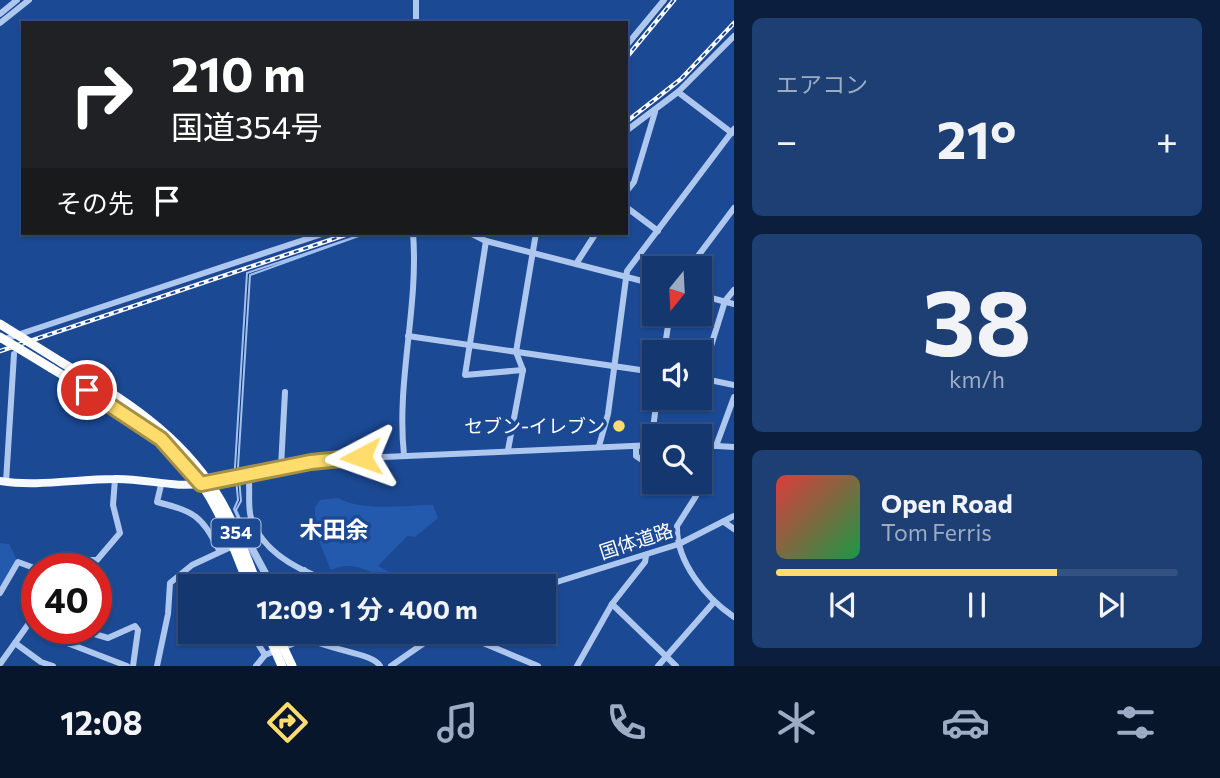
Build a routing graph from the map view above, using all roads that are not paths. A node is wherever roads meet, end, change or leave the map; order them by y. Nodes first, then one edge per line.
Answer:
1 (17, 0) edge
2 (29, 0) edge
3 (416, 0) edge
4 (664, 0) edge
5 (0, 14) edge
6 (416, 21) edge
7 (0, 23) edge
8 (733, 36) edge
9 (628, 44) edge
10 (678, 92) junction
11 (655, 111) junction
12 (628, 130) edge
13 (733, 132) edge
14 (628, 190) edge
15 (628, 208) edge
16 (733, 208) edge
17 (658, 231) junction
18 (319, 235) edge
19 (412, 235) edge
20 (474, 235) edge
21 (536, 235) edge
22 (595, 235) edge
23 (486, 241) junction
24 (533, 254) junction
25 (698, 256) edge
26 (576, 264) junction
27 (626, 277) junction
28 (642, 281) edge
29 (733, 289) edge
30 (712, 298) edge
31 (725, 302) junction
32 (733, 304) edge
33 (0, 324) edge
34 (408, 336) junction
35 (0, 339) edge
36 (712, 343) edge
37 (470, 345) junction
38 (516, 352) junction
39 (14, 354) dead end
40 (614, 366) junction
41 (523, 370) junction
42 (642, 370) edge
43 (712, 380) edge
44 (733, 385) edge
45 (285, 392) dead end
46 (733, 397) edge
47 (600, 446) junction
48 (636, 446) junction
49 (642, 446) edge
50 (712, 446) edge
51 (716, 446) junction
52 (733, 447) edge
53 (508, 450) junction
54 (404, 455) junction
55 (642, 460) edge
56 (281, 467) junction
57 (248, 474) junction
58 (115, 479) junction
59 (3, 482) edge
60 (205, 483) junction
61 (161, 485) junction
62 (695, 494) edge
63 (733, 516) edge
64 (253, 521) junction
65 (724, 522) junction
66 (733, 529) edge
67 (240, 542) junction
68 (680, 544) junction
69 (219, 550) junction
70 (103, 553) edge
71 (646, 556) junction
72 (21, 563) edge
73 (304, 570) junction
74 (184, 574) edge
75 (247, 574) edge
76 (253, 574) edge
77 (265, 574) edge
78 (304, 574) edge
79 (314, 574) edge
80 (178, 578) edge
81 (556, 582) edge
82 (0, 593) edge
83 (714, 602) junction
84 (612, 604) junction
85 (733, 617) edge
86 (21, 635) edge
87 (112, 636) edge
88 (15, 643) junction
89 (70, 644) edge
90 (265, 644) edge
91 (271, 644) edge
92 (275, 644) edge
93 (287, 644) edge
94 (329, 644) edge
95 (419, 644) edge
96 (486, 644) edge
97 (274, 651) junction
98 (666, 656) junction
99 (0, 664) edge
100 (53, 666) edge
101 (127, 666) edge
102 (133, 666) edge
103 (157, 666) edge
104 (256, 666) edge
105 (282, 666) edge
106 (292, 666) edge
107 (380, 666) edge
108 (391, 666) edge
109 (538, 666) edge
110 (578, 666) edge
111 (658, 666) edge
112 (676, 666) edge

1 - 5 street
2 - 7 street
3 - 6 street
4 - 9 street
8 - 10 street
10 - 11 street
10 - 13 street
11 - 12 street
11 - 14 street
13 - 17 street
15 - 17 street
16 - 25 street
17 - 27 street
18 - 35 street
19 - 34 street
20 - 23 street
21 - 24 street
22 - 26 street
23 - 24 street
23 - 37 street
24 - 26 street
24 - 38 street
26 - 27 street
27 - 28 street
27 - 40 street
29 - 31 street
30 - 31 street
31 - 32 street
31 - 36 street
33 - 60 highway, 354, bridge
34 - 37 street
34 - 54 street
35 - 60 highway, 354, bridge
37 - 38 street
37 - 41 street
38 - 40 street
38 - 41 street
39 - 59 street
40 - 42 street
40 - 47 street
41 - 53 street
43 - 44 street
45 - 56 street
46 - 51 street
47 - 48 street
47 - 53 street
48 - 49 street
48 - 55 street
50 - 51 street
51 - 52 street
53 - 54 street
54 - 56 street
56 - 57 street
57 - 60 street
57 - 64 street
58 - 59 main road
58 - 61 main road
58 - 70 street
60 - 61 main road
60 - 67 highway, 354
61 - 69 street
62 - 68 street
63 - 65 street, 国体道路
64 - 67 street
64 - 73 street
65 - 66 street
65 - 68 street, 国体道路
67 - 69 street
67 - 75 highway, 354
67 - 76 highway, 354
67 - 77 street
68 - 71 street, 国体道路
68 - 83 street
69 - 74 street
71 - 81 street, 国体道路
71 - 84 street
72 - 82 street
73 - 78 street
73 - 79 street
80 - 103 street
83 - 85 street
83 - 98 street
84 - 98 street
84 - 110 street
86 - 88 street
87 - 102 street
88 - 99 street
88 - 100 street
89 - 101 street
90 - 97 street
91 - 97 highway
92 - 97 highway
93 - 97 street
94 - 107 street
95 - 108 street
96 - 109 street
97 - 104 street
97 - 105 highway
97 - 106 highway
98 - 111 street
98 - 112 street

